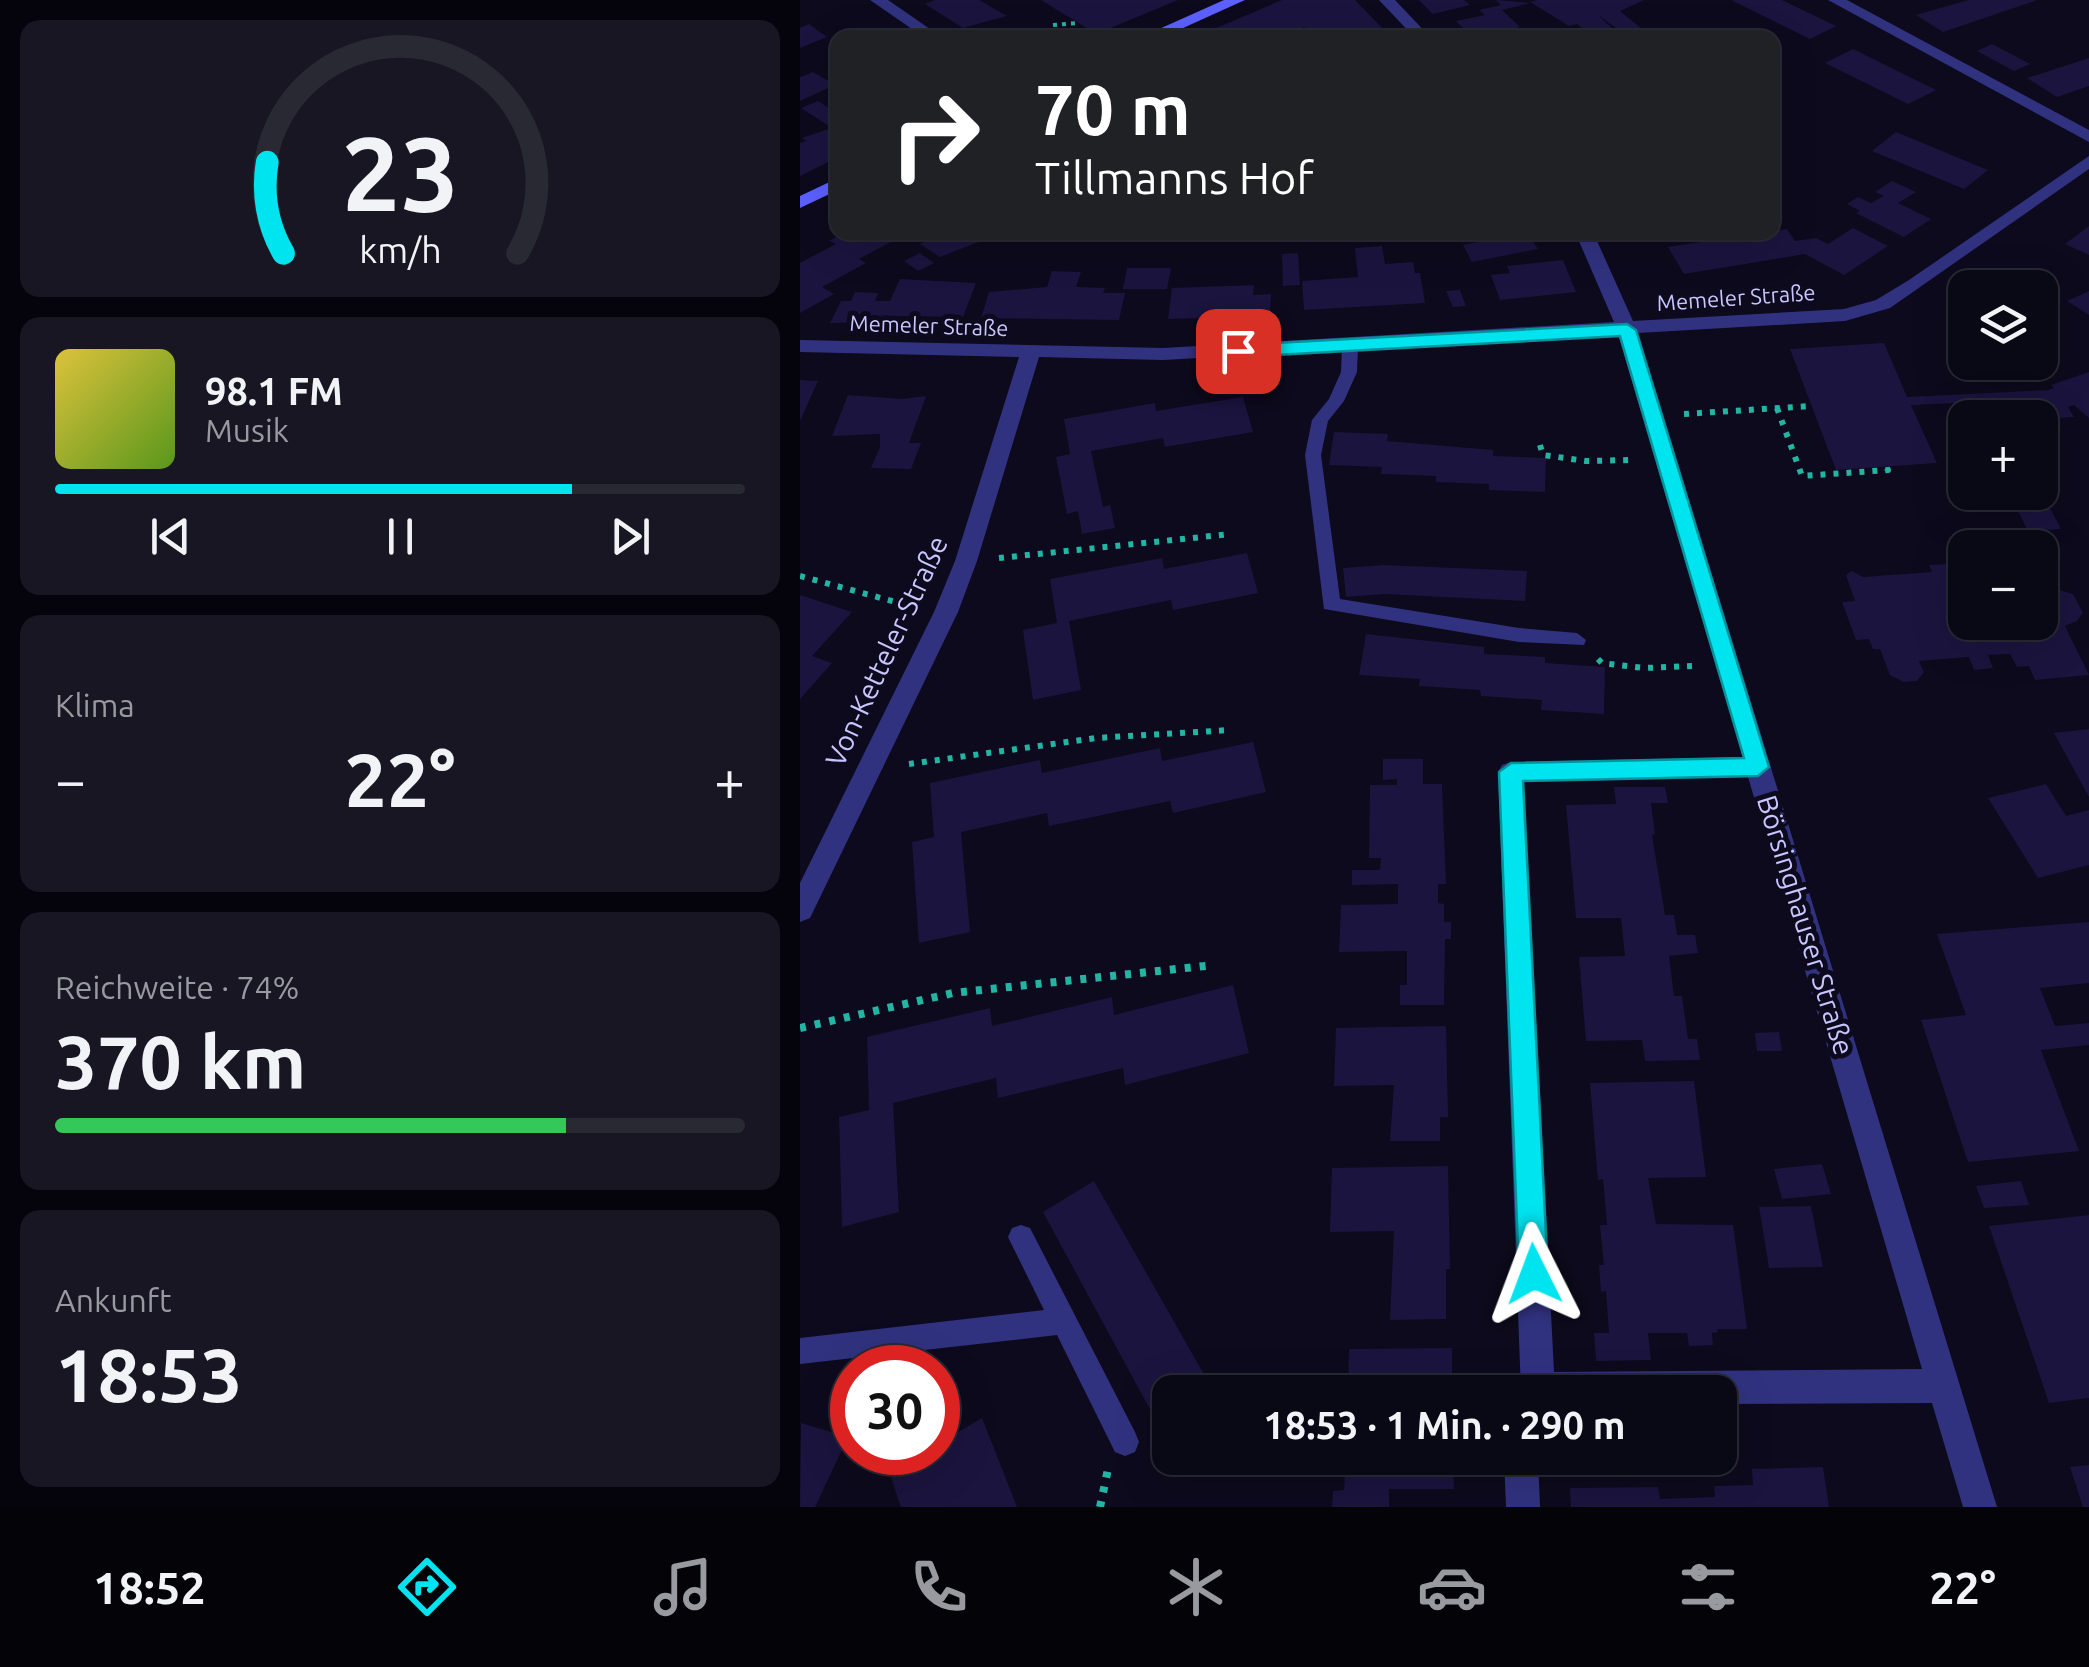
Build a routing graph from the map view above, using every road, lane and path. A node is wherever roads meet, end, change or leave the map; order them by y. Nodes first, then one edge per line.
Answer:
1 (878, 0) edge
2 (1237, 0) edge
3 (1386, 0) edge
4 (1836, 0) edge
5 (1077, 23) dead end
6 (1053, 24) dead end
7 (924, 30) edge
8 (1165, 30) edge
9 (1416, 30) edge
10 (2089, 137) edge
11 (2089, 161) edge
12 (830, 187) edge
13 (800, 203) edge
14 (1588, 240) edge
15 (1627, 330) junction
16 (800, 346) edge
17 (1350, 346) junction
18 (1030, 354) junction
19 (1812, 406) dead end
20 (1778, 408) junction
21 (1694, 413) dead end
22 (1540, 445) dead end
23 (1666, 459) junction
24 (1886, 466) dead end
25 (1231, 534) dead end
26 (966, 561) junction
27 (800, 576) edge
28 (946, 612) junction
29 (1577, 640) joint
30 (1730, 665) junction
31 (1230, 730) dead end
32 (870, 766) junction
33 (1758, 767) junction
34 (800, 910) edge
35 (1214, 965) dead end
36 (800, 1028) edge
37 (1022, 1237) dead end
38 (1064, 1321) junction
39 (800, 1351) edge
40 (1537, 1375) edge
41 (1942, 1386) junction
42 (1737, 1389) edge
43 (1125, 1442) dead end
44 (1522, 1475) edge
45 (1523, 1507) edge
46 (1980, 1507) edge

1 - 7 street
2 - 8 main road
3 - 9 street
4 - 10 street
5 - 6 path
11 - 15 street, Memeler Straße
12 - 13 main road
14 - 15 street, Börsinghauser Straße
15 - 17 street, Memeler Straße
15 - 23 street, Börsinghauser Straße
16 - 18 street, Memeler Straße
17 - 18 street, Memeler Straße
17 - 29 lane
18 - 26 street, Von-Ketteler-Straße
19 - 20 path
20 - 21 path
20 - 24 path
22 - 23 path
23 - 30 street, Börsinghauser Straße
25 - 26 path
26 - 28 street, Von-Ketteler-Straße
27 - 28 path
28 - 32 street, Von-Ketteler-Straße
29 - 30 path
30 - 33 street, Börsinghauser Straße
31 - 32 path
32 - 34 street, Von-Ketteler-Straße
33 - 40 street
33 - 41 street, Börsinghauser Straße
35 - 36 path
37 - 38 lane
38 - 39 lane
38 - 43 lane
41 - 42 street
41 - 46 street, Börsinghauser Straße
44 - 45 street

